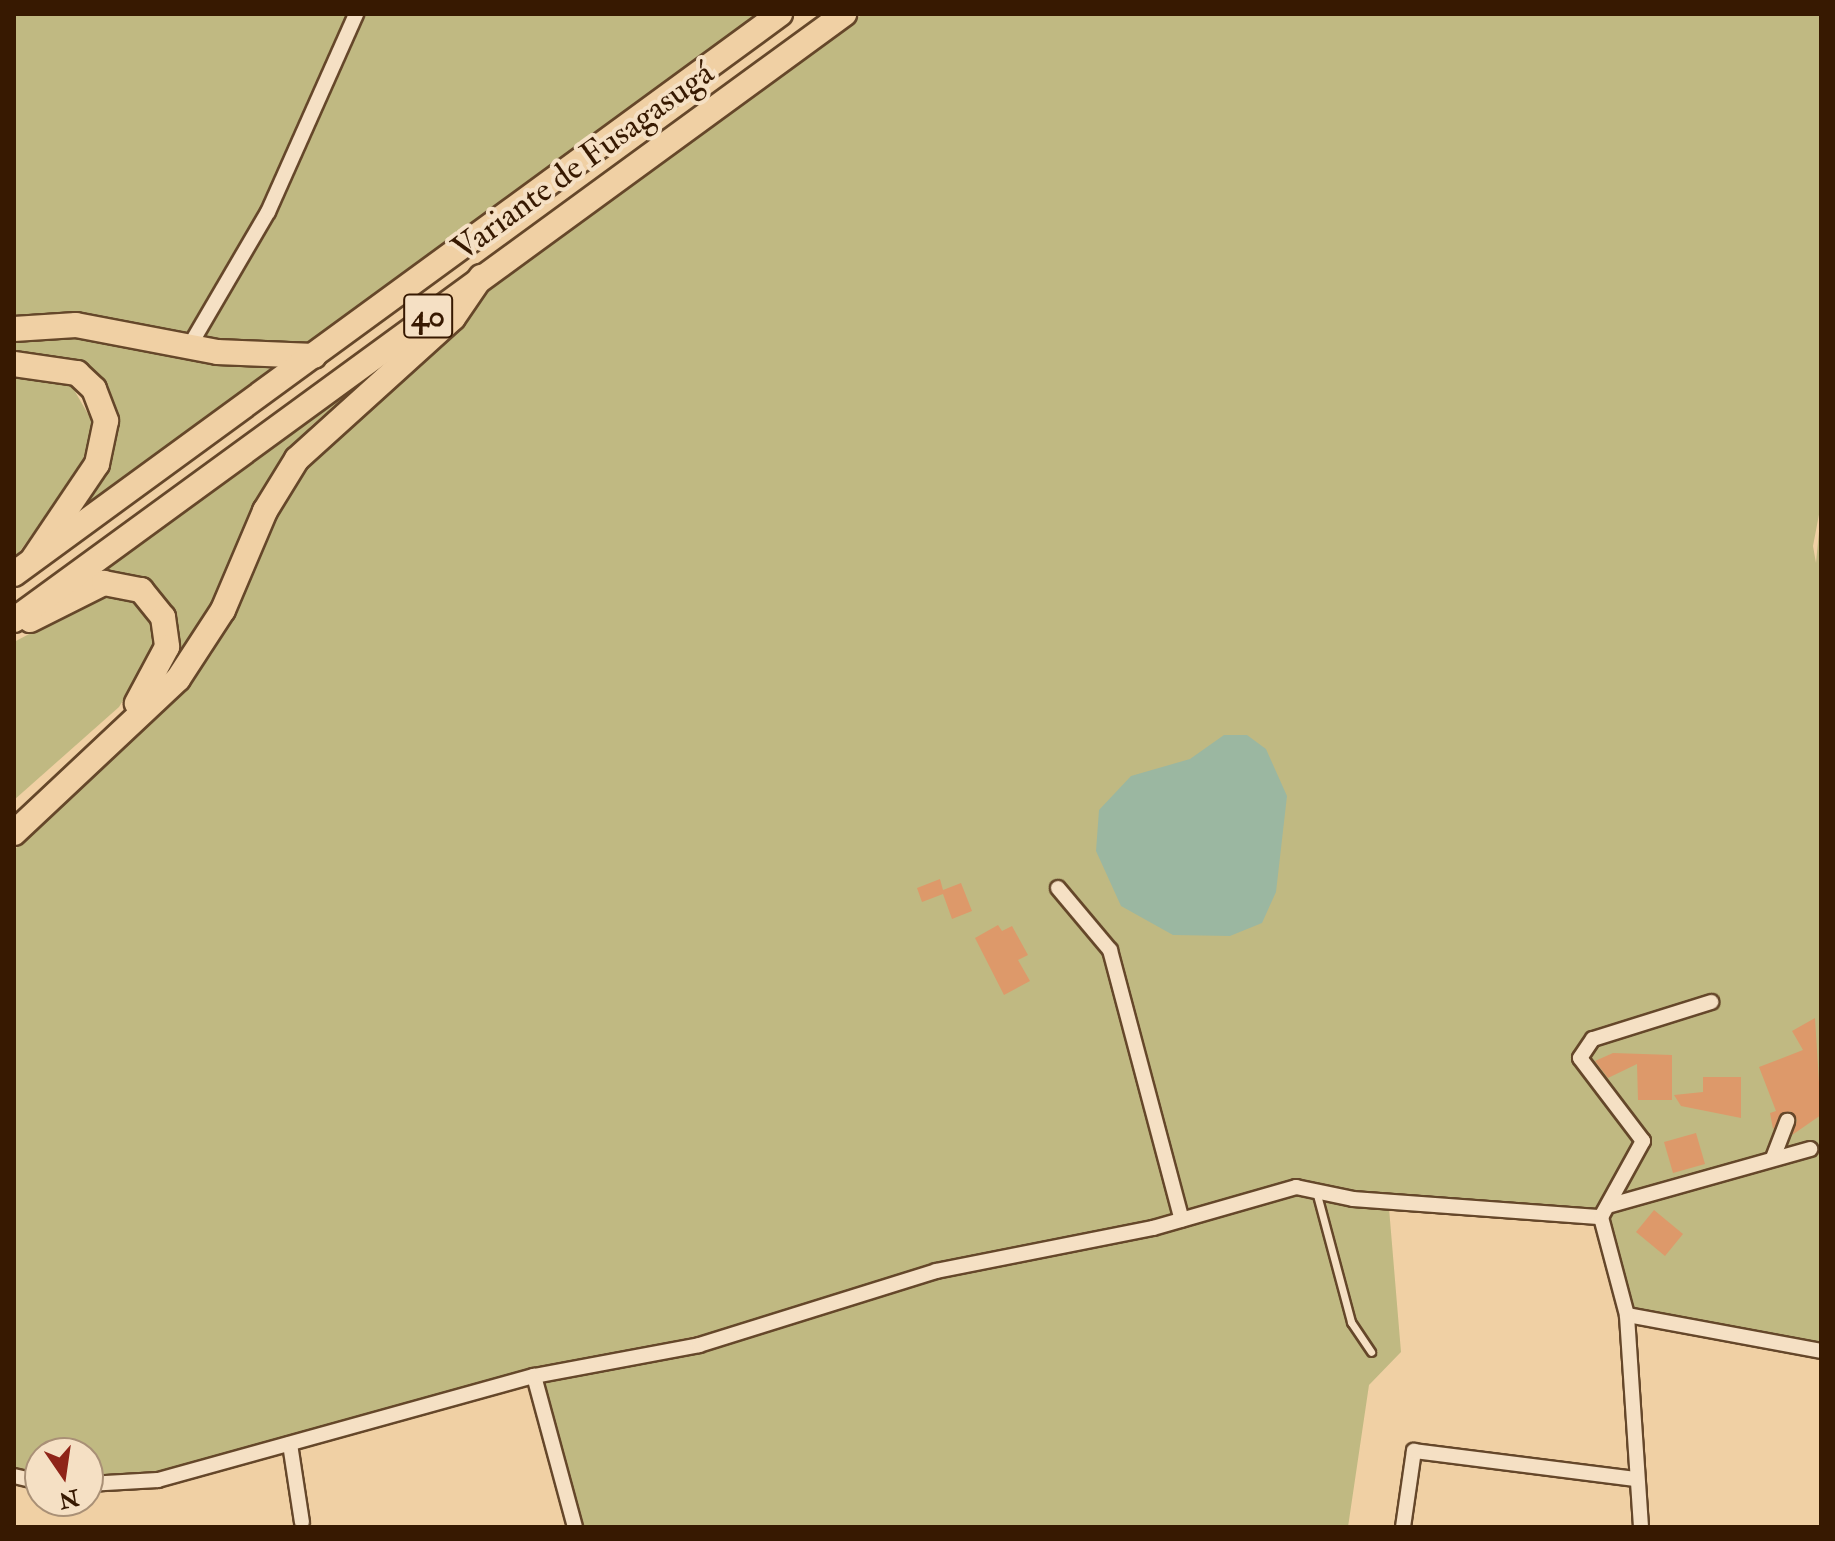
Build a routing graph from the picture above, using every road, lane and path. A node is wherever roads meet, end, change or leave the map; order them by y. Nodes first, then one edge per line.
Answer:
1 (356, 14) edge
2 (780, 14) edge
3 (844, 14) edge
4 (481, 277) junction
5 (14, 329) edge
6 (189, 347) junction
7 (314, 356) junction
8 (14, 364) edge
9 (22, 568) edge
10 (14, 620) edge
11 (14, 629) edge
12 (14, 813) edge
13 (14, 833) edge
14 (1058, 888) dead end
15 (1711, 1002) dead end
16 (1787, 1121) dead end
17 (1810, 1149) dead end
18 (1773, 1158) junction
19 (1316, 1191) junction
20 (1601, 1217) junction
21 (1182, 1220) junction
22 (1627, 1315) junction
23 (1821, 1351) edge
24 (1371, 1352) dead end
25 (534, 1376) junction
26 (290, 1444) junction
27 (1636, 1479) junction
28 (104, 1483) edge
29 (302, 1522) dead end
30 (575, 1527) edge
31 (1403, 1527) edge
32 (1641, 1527) edge

1 - 6 street
2 - 7 main road, Variante de Fusagasugá / 40
3 - 4 main road, Variante de Fusagasugá / 40
4 - 10 main road, Variante de Fusagasugá / 40
4 - 13 main road, 40
5 - 6 main road
6 - 7 main road
7 - 9 main road, 40
8 - 9 main road, 40
11 - 12 main road
14 - 21 street
15 - 20 street
16 - 18 street
17 - 18 street
18 - 20 street
19 - 20 street
19 - 21 street
19 - 24 lane
20 - 22 street
21 - 25 street
22 - 23 street
22 - 27 street
25 - 26 street
25 - 30 street
26 - 28 street
26 - 29 street
27 - 31 street
27 - 32 street

